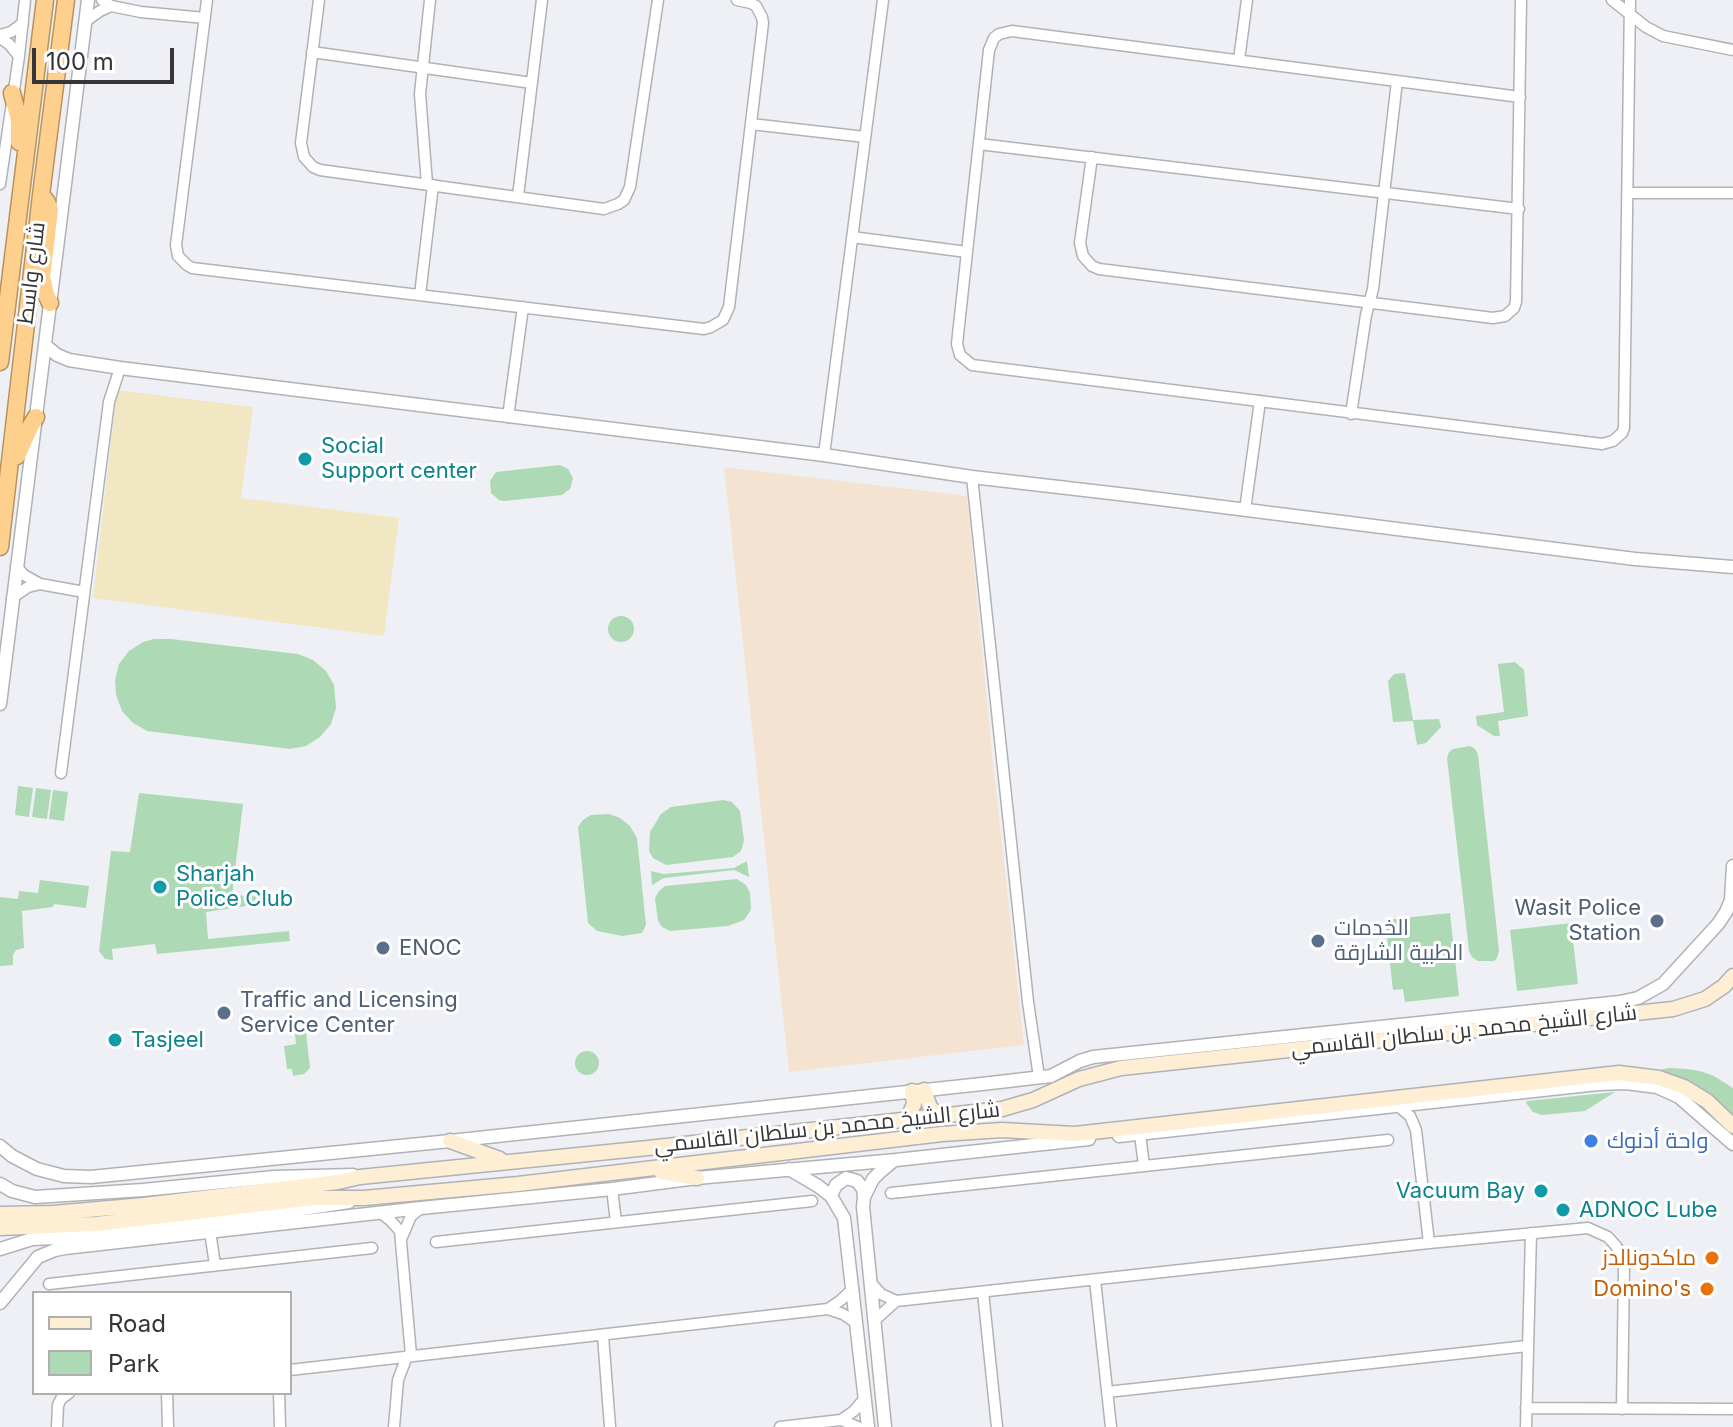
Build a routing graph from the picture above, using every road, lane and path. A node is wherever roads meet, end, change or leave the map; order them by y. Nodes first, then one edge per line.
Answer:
1 (25, 0) edge
2 (45, 0) edge
3 (66, 0) edge
4 (88, 0) edge
5 (207, 0) edge
6 (319, 0) edge
7 (430, 0) edge
8 (542, 0) edge
9 (658, 0) edge
10 (737, 0) edge
11 (883, 0) edge
12 (1247, 0) edge
13 (1521, 0) edge
14 (1612, 0) edge
15 (1630, 0) edge
16 (107, 3) edge
17 (1630, 13) junction
18 (205, 18) junction
19 (86, 21) junction
20 (23, 23) junction
21 (0, 36) edge
22 (1733, 50) edge
23 (312, 52) junction
24 (19, 56) junction
25 (1239, 60) junction
26 (421, 68) junction
27 (1397, 81) junction
28 (532, 83) junction
29 (12, 93) junction
30 (1520, 97) junction
31 (751, 124) junction
32 (865, 137) junction
33 (979, 144) junction
34 (1092, 157) junction
35 (0, 184) edge
36 (430, 184) junction
37 (1385, 193) junction
38 (1629, 193) junction
39 (1733, 193) edge
40 (41, 195) junction
41 (518, 196) junction
42 (21, 201) junction
43 (1519, 209) junction
44 (852, 237) junction
45 (967, 252) junction
46 (420, 295) junction
47 (50, 303) junction
48 (1369, 303) junction
49 (523, 307) junction
50 (45, 345) junction
51 (69, 360) junction
52 (0, 362) edge
53 (120, 368) junction
54 (41, 374) junction
55 (1260, 401) junction
56 (1351, 414) junction
57 (36, 417) junction
58 (508, 417) junction
59 (824, 455) junction
60 (9, 472) junction
61 (972, 477) junction
62 (1245, 510) junction
63 (0, 547) edge
64 (16, 566) junction
65 (1733, 567) edge
66 (40, 584) junction
67 (84, 592) junction
68 (12, 598) junction
69 (0, 704) edge
70 (61, 773) dead end
71 (1733, 866) edge
72 (1733, 976) edge
73 (1039, 1077) junction
74 (918, 1091) junction
75 (1431, 1103) junction
76 (1398, 1106) junction
77 (1327, 1110) junction
78 (938, 1116) junction
79 (907, 1120) junction
80 (1733, 1126) edge
81 (1416, 1130) junction
82 (1140, 1134) junction
83 (1388, 1140) dead end
84 (450, 1141) junction
85 (1733, 1144) edge
86 (0, 1146) edge
87 (896, 1160) junction
88 (516, 1162) junction
89 (1144, 1166) junction
90 (648, 1169) junction
91 (789, 1169) junction
92 (0, 1174) edge
93 (119, 1174) junction
94 (360, 1177) junction
95 (697, 1178) junction
96 (0, 1184) edge
97 (612, 1189) junction
98 (891, 1193) dead end
99 (101, 1194) junction
100 (831, 1196) junction
101 (49, 1197) junction
102 (864, 1197) junction
103 (364, 1198) junction
104 (812, 1201) dead end
105 (421, 1208) junction
106 (381, 1213) junction
107 (0, 1214) edge
108 (616, 1222) junction
109 (191, 1224) junction
110 (0, 1228) edge
111 (210, 1231) junction
112 (1531, 1233) junction
113 (56, 1238) junction
114 (401, 1239) junction
115 (436, 1242) dead end
116 (1429, 1243) junction
117 (372, 1248) dead end
118 (0, 1249) edge
119 (0, 1258) edge
120 (215, 1265) junction
121 (1095, 1280) junction
122 (870, 1282) junction
123 (49, 1284) dead end
124 (853, 1289) junction
125 (983, 1292) junction
126 (896, 1301) junction
127 (0, 1303) edge
128 (828, 1309) junction
129 (874, 1321) junction
130 (856, 1323) junction
131 (603, 1336) junction
132 (1527, 1346) junction
133 (409, 1356) junction
134 (292, 1370) edge
135 (1107, 1392) junction
136 (66, 1395) edge
137 (167, 1395) edge
138 (279, 1395) edge
139 (865, 1398) junction
140 (1526, 1408) junction
141 (1622, 1409) junction
142 (1733, 1409) edge
143 (841, 1420) junction
144 (57, 1427) edge
145 (168, 1427) edge
146 (280, 1427) edge
147 (394, 1427) edge
148 (610, 1427) edge
149 (780, 1427) edge
150 (858, 1427) edge
151 (868, 1427) edge
152 (885, 1427) edge
153 (997, 1427) edge
154 (1111, 1427) edge
155 (1526, 1427) edge

1 - 20 street
2 - 42 highway, شارع واسط
3 - 40 highway, شارع واسط
4 - 19 street
5 - 18 street
6 - 23 street
7 - 26 street
8 - 28 street
9 - 41 street
10 - 31 street
11 - 32 street
12 - 25 street
13 - 30 street
14 - 17 street
15 - 17 street
16 - 18 street
16 - 19 street
17 - 22 street
17 - 38 street
18 - 46 street
19 - 47 street
20 - 21 street
20 - 24 street
21 - 24 street
23 - 26 street
23 - 36 street
24 - 29 street
25 - 27 street
25 - 33 street
26 - 28 street
26 - 36 street
27 - 30 street
27 - 37 street
28 - 41 street
29 - 35 street
29 - 42 highway
30 - 43 street
31 - 32 street
31 - 49 street
32 - 44 street
33 - 34 street
33 - 45 street
34 - 37 street
34 - 48 street
36 - 41 street
36 - 46 street
37 - 43 street
37 - 48 street
38 - 39 street
38 - 56 street
40 - 47 highway
40 - 60 highway, شارع واسط
42 - 52 highway, شارع واسط
43 - 48 street
44 - 45 street
44 - 59 street
45 - 55 street
46 - 49 street
47 - 50 street
48 - 56 street
49 - 58 street
50 - 51 street
50 - 54 street
51 - 53 street
51 - 54 street
53 - 58 street
53 - 67 street
54 - 57 street
55 - 56 street
55 - 62 street
57 - 60 highway
57 - 64 street
58 - 59 street
59 - 61 street
60 - 63 highway, شارع واسط
61 - 62 street
61 - 73 street
62 - 65 street
64 - 66 street
64 - 68 street
66 - 67 street
66 - 68 street
67 - 70 street
68 - 69 street
71 - 73 street
72 - 78 main road, شارع الشيخ محمد بن سلطان القاسمي
73 - 74 street
74 - 78 main road
74 - 79 main road
74 - 84 street
75 - 76 street
75 - 81 street
75 - 85 street
76 - 77 street
76 - 81 street
77 - 80 main road, شارع الشيخ محمد بن سلطان القاسمي
77 - 82 street
77 - 90 main road, شارع الشيخ محمد بن سلطان القاسمي
78 - 79 main road, شارع الشيخ محمد بن سلطان القاسمي
79 - 88 main road, شارع الشيخ محمد بن سلطان القاسمي
81 - 116 street
82 - 87 street
82 - 89 street
83 - 89 street
84 - 88 main road
84 - 93 street
86 - 93 street
87 - 91 street
87 - 102 street
88 - 94 main road, شارع الشيخ محمد بن سلطان القاسمي
89 - 98 street
90 - 95 main road
90 - 103 main road, شارع الشيخ محمد بن سلطان القاسمي
91 - 95 street
91 - 100 street
92 - 101 street
93 - 99 street
94 - 99 street
94 - 107 main road, شارع الشيخ محمد بن سلطان القاسمي
95 - 97 street
96 - 101 street
97 - 105 street
97 - 108 street
99 - 101 street
100 - 102 street
100 - 124 street
102 - 122 street
103 - 109 street
103 - 110 main road, شارع الشيخ محمد بن سلطان القاسمي
104 - 108 street
105 - 106 street
105 - 114 street
106 - 111 street
106 - 114 street
108 - 115 street
109 - 111 street
109 - 113 street
111 - 120 street
111 - 127 street
112 - 116 street
112 - 132 street
112 - 141 street
113 - 118 street
113 - 119 street
114 - 133 street
116 - 121 street
117 - 120 street
120 - 123 street
121 - 125 street
121 - 135 street
122 - 126 street
122 - 129 street
124 - 128 street
124 - 130 street
125 - 126 street
125 - 153 street
126 - 129 street
128 - 130 street
128 - 131 street
129 - 152 street
130 - 139 street
131 - 133 street
131 - 148 street
132 - 135 street
132 - 140 street
133 - 134 street
133 - 147 street
135 - 154 street
136 - 144 street
137 - 145 street
138 - 146 street
139 - 143 street
139 - 151 street
140 - 141 street
140 - 155 street
141 - 142 street
143 - 149 street
143 - 150 street

